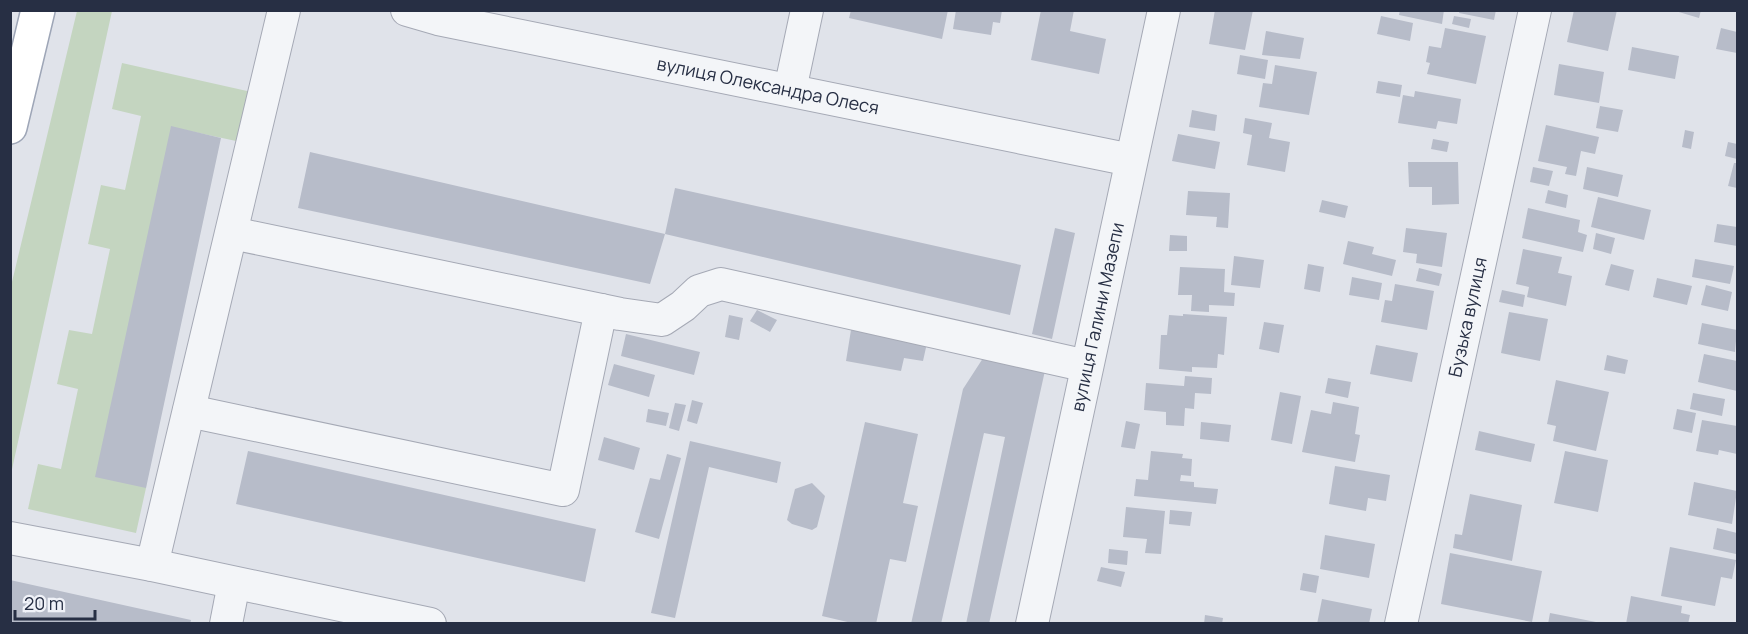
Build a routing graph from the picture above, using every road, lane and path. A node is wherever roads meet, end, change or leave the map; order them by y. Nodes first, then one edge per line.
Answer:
1 (38, 10) edge
2 (284, 10) edge
3 (407, 10) edge
4 (807, 10) edge
5 (1164, 10) edge
6 (1535, 10) edge
7 (439, 15) edge
8 (790, 90) junction
9 (10, 127) edge
10 (1131, 160) junction
11 (232, 233) junction
12 (601, 310) junction
13 (1087, 366) junction
14 (189, 411) junction
15 (10, 538) edge
16 (152, 565) junction
17 (234, 584) junction
18 (342, 614) edge
19 (226, 624) edge
20 (430, 624) edge
21 (1032, 624) edge
22 (1401, 624) edge

1 - 9 main road
2 - 11 street
3 - 7 street, вулиця Олександра Олеся
4 - 8 street
5 - 10 street, вулиця Галини Мазепи
6 - 22 street, Бузька вулиця
7 - 8 street, вулиця Олександра Олеся
8 - 10 street, вулиця Олександра Олеся
10 - 13 street, вулиця Галини Мазепи
11 - 12 street
11 - 14 street
12 - 13 street
12 - 14 street
13 - 21 street, вулиця Галини Мазепи
14 - 16 street
15 - 16 street
16 - 17 street
17 - 18 street
17 - 19 street
18 - 20 street

